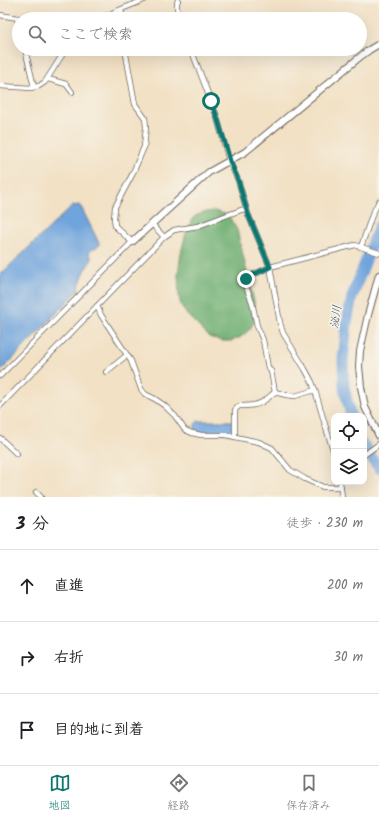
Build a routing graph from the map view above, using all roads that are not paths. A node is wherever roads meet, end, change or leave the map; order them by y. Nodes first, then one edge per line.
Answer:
1 (144, 0) edge
2 (178, 0) edge
3 (121, 10) joint
4 (116, 12) edge
5 (177, 12) edge
6 (0, 15) edge
7 (12, 17) edge
8 (379, 44) edge
9 (367, 52) edge
10 (27, 56) edge
11 (62, 56) edge
12 (126, 56) edge
13 (194, 56) edge
14 (361, 56) edge
15 (48, 79) junction
16 (0, 86) edge
17 (34, 87) junction
18 (72, 92) dead end
19 (230, 161) junction
20 (379, 201) edge
21 (247, 209) junction
22 (152, 224) junction
23 (164, 237) junction
24 (132, 242) junction
25 (362, 247) junction
26 (379, 254) edge
27 (270, 267) junction
28 (379, 275) edge
29 (97, 306) junction
30 (127, 355) junction
31 (106, 372) dead end
32 (0, 376) edge
33 (315, 390) junction
34 (275, 392) junction
35 (0, 406) edge
36 (379, 436) edge
37 (235, 437) junction
38 (0, 438) edge
39 (378, 445) edge
40 (333, 449) edge
41 (367, 453) edge
42 (17, 454) dead end
43 (335, 485) edge
44 (341, 485) edge
45 (36, 492) dead end
46 (40, 497) edge
47 (342, 497) edge

1 - 3 street
2 - 5 street
3 - 4 street
6 - 7 street
8 - 9 street
10 - 17 street
11 - 15 street
12 - 24 street
13 - 19 street
14 - 19 street
15 - 17 street
15 - 18 street
16 - 17 street
19 - 21 street
19 - 22 street
20 - 25 street
21 - 23 street
21 - 27 street
22 - 23 street
22 - 24 street
23 - 29 street
24 - 32 street
25 - 26 street
25 - 27 street
27 - 33 street
27 - 34 street
28 - 36 street
29 - 30 street
29 - 35 street
30 - 31 street
30 - 37 street
33 - 34 street
33 - 40 street
34 - 37 street
37 - 43 street
38 - 42 street
39 - 41 street
44 - 47 street
45 - 46 street

